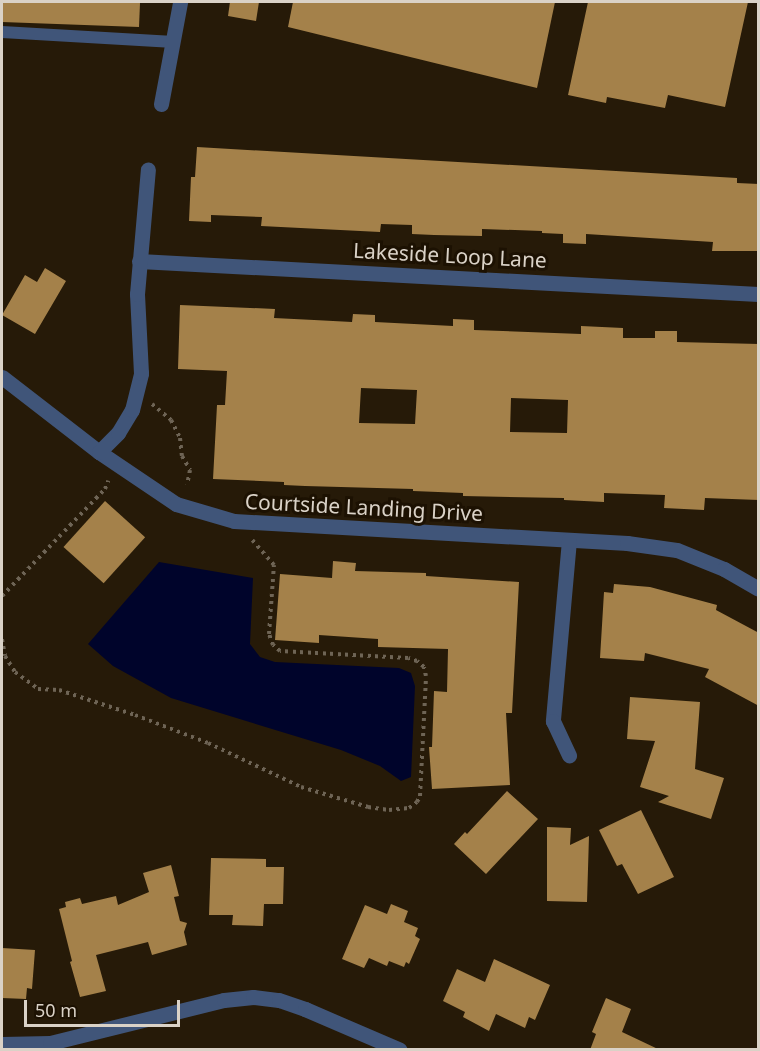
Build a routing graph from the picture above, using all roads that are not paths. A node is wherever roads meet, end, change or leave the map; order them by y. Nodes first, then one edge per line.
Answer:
1 (180, 2) edge
2 (2, 32) edge
3 (174, 42) junction
4 (161, 104) dead end
5 (148, 168) dead end
6 (139, 261) junction
7 (759, 294) edge
8 (2, 377) edge
9 (99, 452) junction
10 (569, 540) junction
11 (759, 589) edge
12 (569, 755) dead end
13 (2, 1044) edge
14 (400, 1050) edge

1 - 3 street
2 - 3 lane
3 - 4 street
5 - 6 street
6 - 7 street, Lakeside Loop Lane
6 - 9 street
8 - 9 street, Courtside Landing Drive
9 - 10 street, Courtside Landing Drive
10 - 11 street, Courtside Landing Drive
10 - 12 street
13 - 14 street

